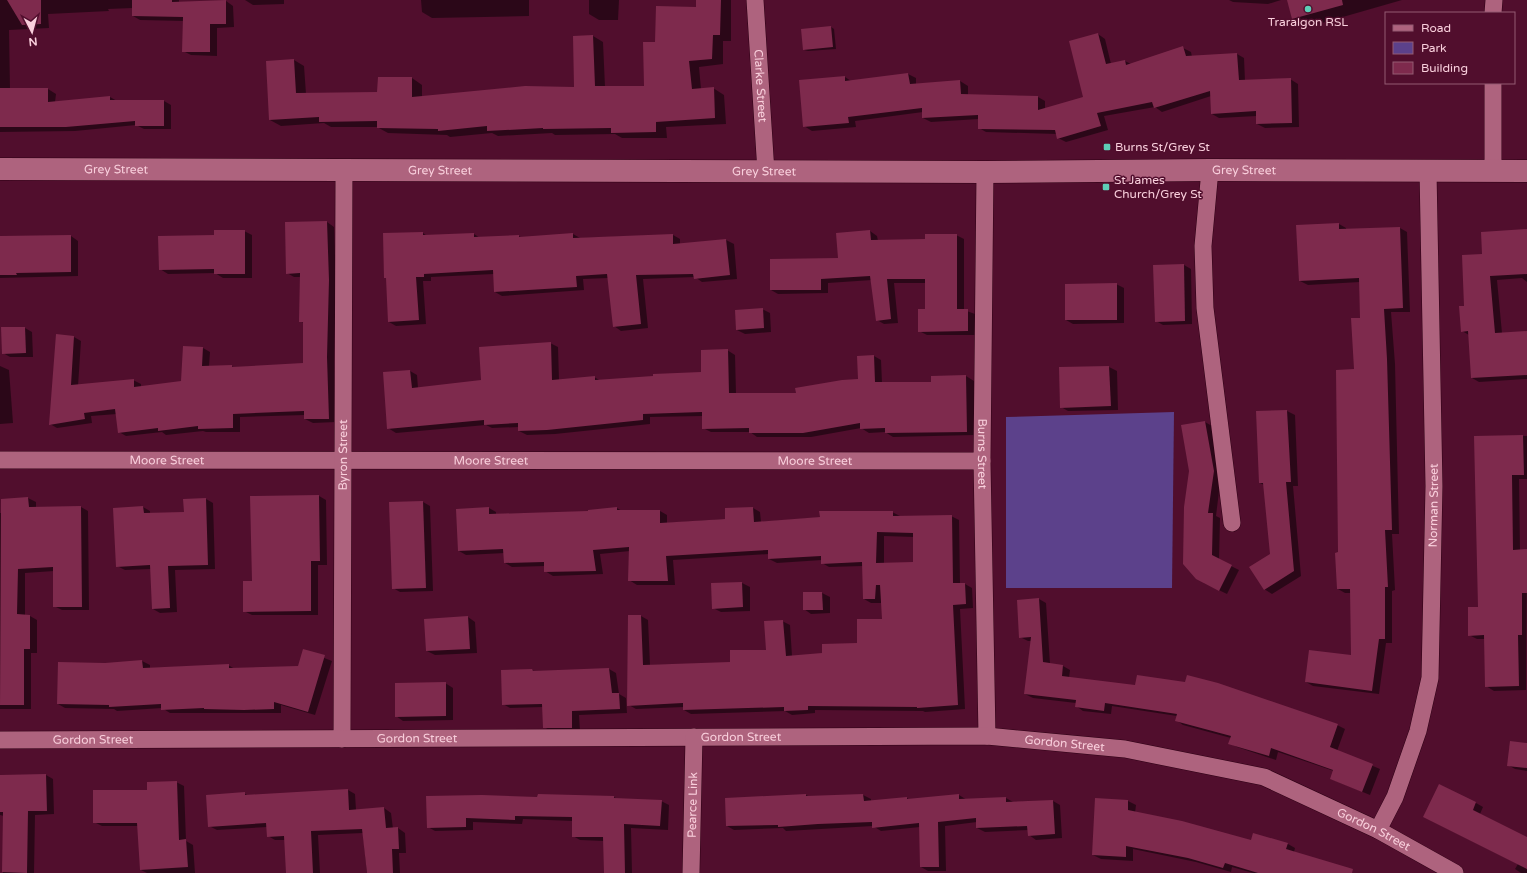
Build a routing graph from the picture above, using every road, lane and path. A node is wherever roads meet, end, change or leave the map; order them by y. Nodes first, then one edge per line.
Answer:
1 (755, 0) edge
2 (1494, 0) edge
3 (1493, 12) edge
4 (1493, 84) edge
5 (0, 169) edge
6 (1210, 170) junction
7 (344, 171) junction
8 (1428, 171) junction
9 (1493, 171) junction
10 (1527, 171) edge
11 (766, 172) junction
12 (986, 172) junction
13 (0, 460) edge
14 (344, 460) junction
15 (982, 462) junction
16 (1232, 523) dead end
17 (987, 736) junction
18 (694, 738) junction
19 (342, 739) junction
20 (0, 740) edge
21 (1378, 830) junction
22 (691, 873) edge
23 (1455, 873) edge

1 - 11 street, Clarke Street
2 - 3 street
4 - 9 street
5 - 7 main road, Grey Street
6 - 8 main road, Grey Street
6 - 12 main road, Grey Street
6 - 16 street
7 - 11 main road, Grey Street
7 - 14 street, Byron Street
8 - 9 main road, Grey Street
8 - 21 street, Norman Street
9 - 10 main road, Grey Street
11 - 12 main road, Grey Street
12 - 15 street, Burns Street
13 - 14 street, Moore Street
14 - 15 street, Moore Street
14 - 19 street, Byron Street
15 - 17 street, Burns Street
17 - 18 street, Gordon Street
17 - 21 street, Gordon Street
18 - 19 street, Gordon Street
18 - 22 street, Pearce Link
19 - 20 street, Gordon Street
21 - 23 street, Gordon Street

